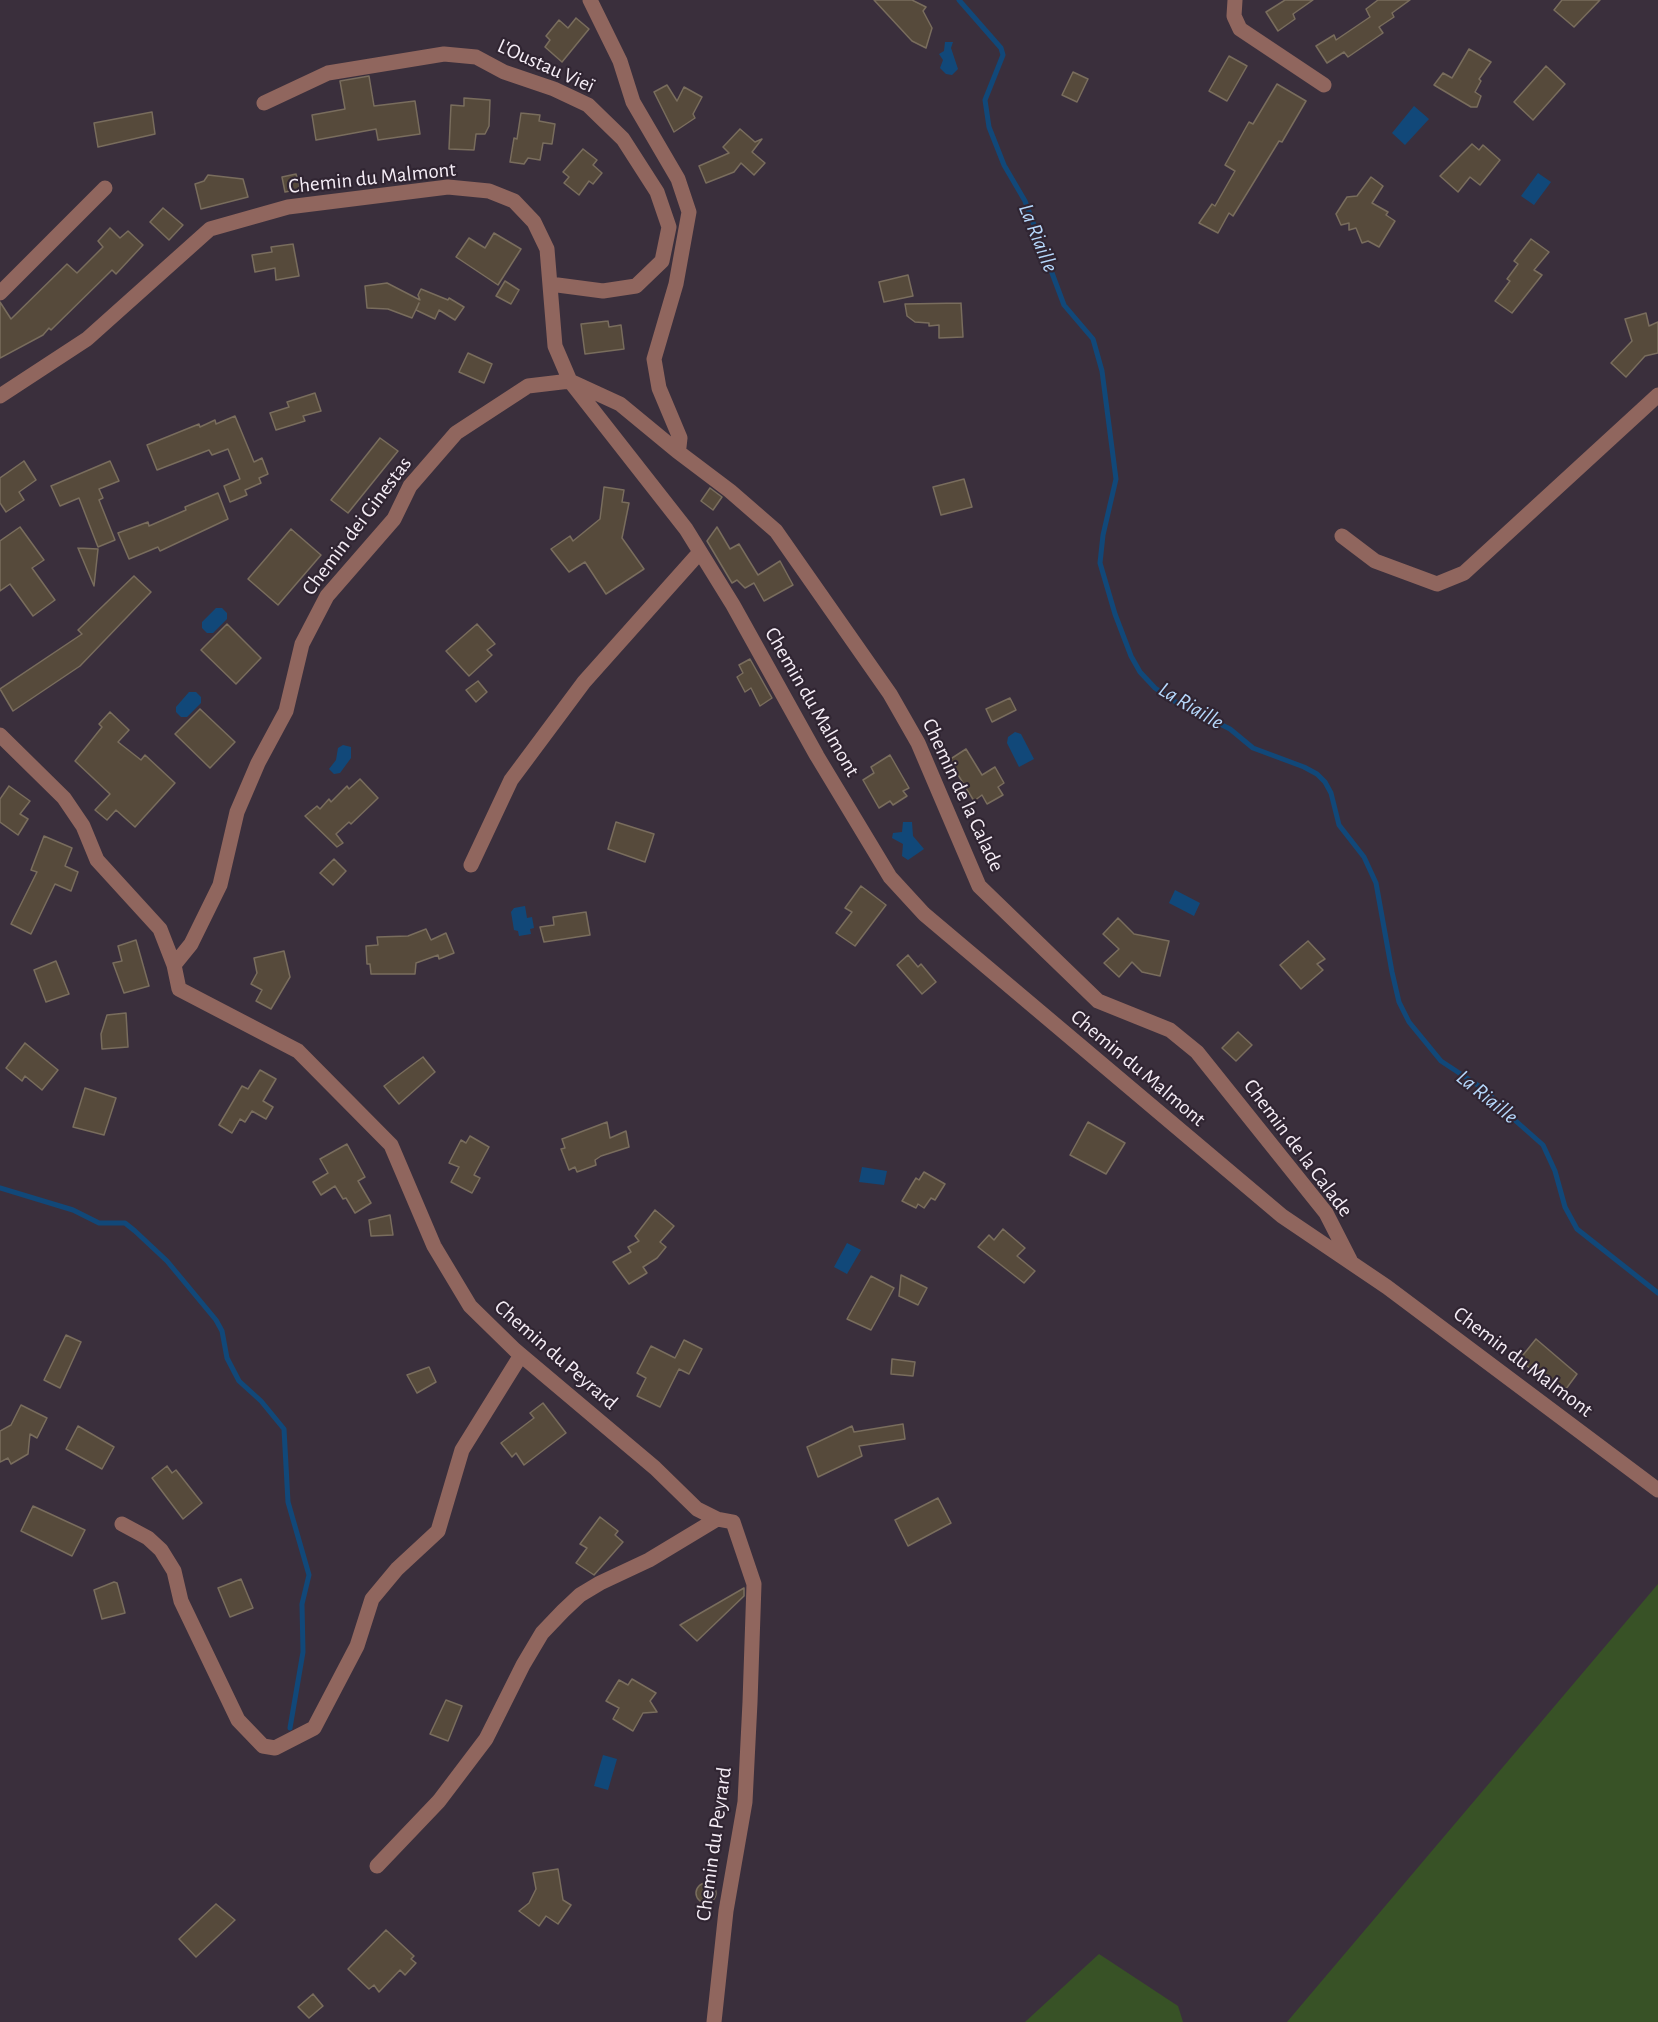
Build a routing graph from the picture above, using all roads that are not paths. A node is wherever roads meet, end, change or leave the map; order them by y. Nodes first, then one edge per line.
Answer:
1 (590, 0) edge
2 (1235, 0) edge
3 (1324, 85) dead end
4 (264, 103) dead end
5 (105, 188) dead end
6 (550, 285) junction
7 (0, 293) edge
8 (570, 381) junction
9 (1658, 395) edge
10 (0, 396) edge
11 (677, 451) junction
12 (1342, 536) dead end
13 (700, 552) junction
14 (0, 735) edge
15 (471, 865) dead end
16 (174, 965) junction
17 (1351, 1263) junction
18 (521, 1355) junction
19 (1658, 1490) edge
20 (717, 1519) junction
21 (122, 1524) dead end
22 (377, 1866) dead end
23 (714, 2022) edge

1 - 11 street
2 - 3 street
4 - 6 street, L'Oustau Vieï
5 - 7 street
6 - 8 street, Chemin du Malmont
6 - 10 street, Chemin du Malmont
8 - 11 street, Chemin de la Calade
8 - 13 street, Chemin du Malmont
8 - 16 street, Chemin dei Ginestas
9 - 12 street
11 - 17 street, Chemin de la Calade
13 - 15 street
13 - 17 street, Chemin du Malmont
14 - 16 street, Chemin du Peyrard
16 - 18 street, Chemin du Peyrard
17 - 19 street, Chemin du Malmont
18 - 20 street, Chemin du Peyrard
18 - 21 street
20 - 22 street
20 - 23 street, Chemin du Peyrard

